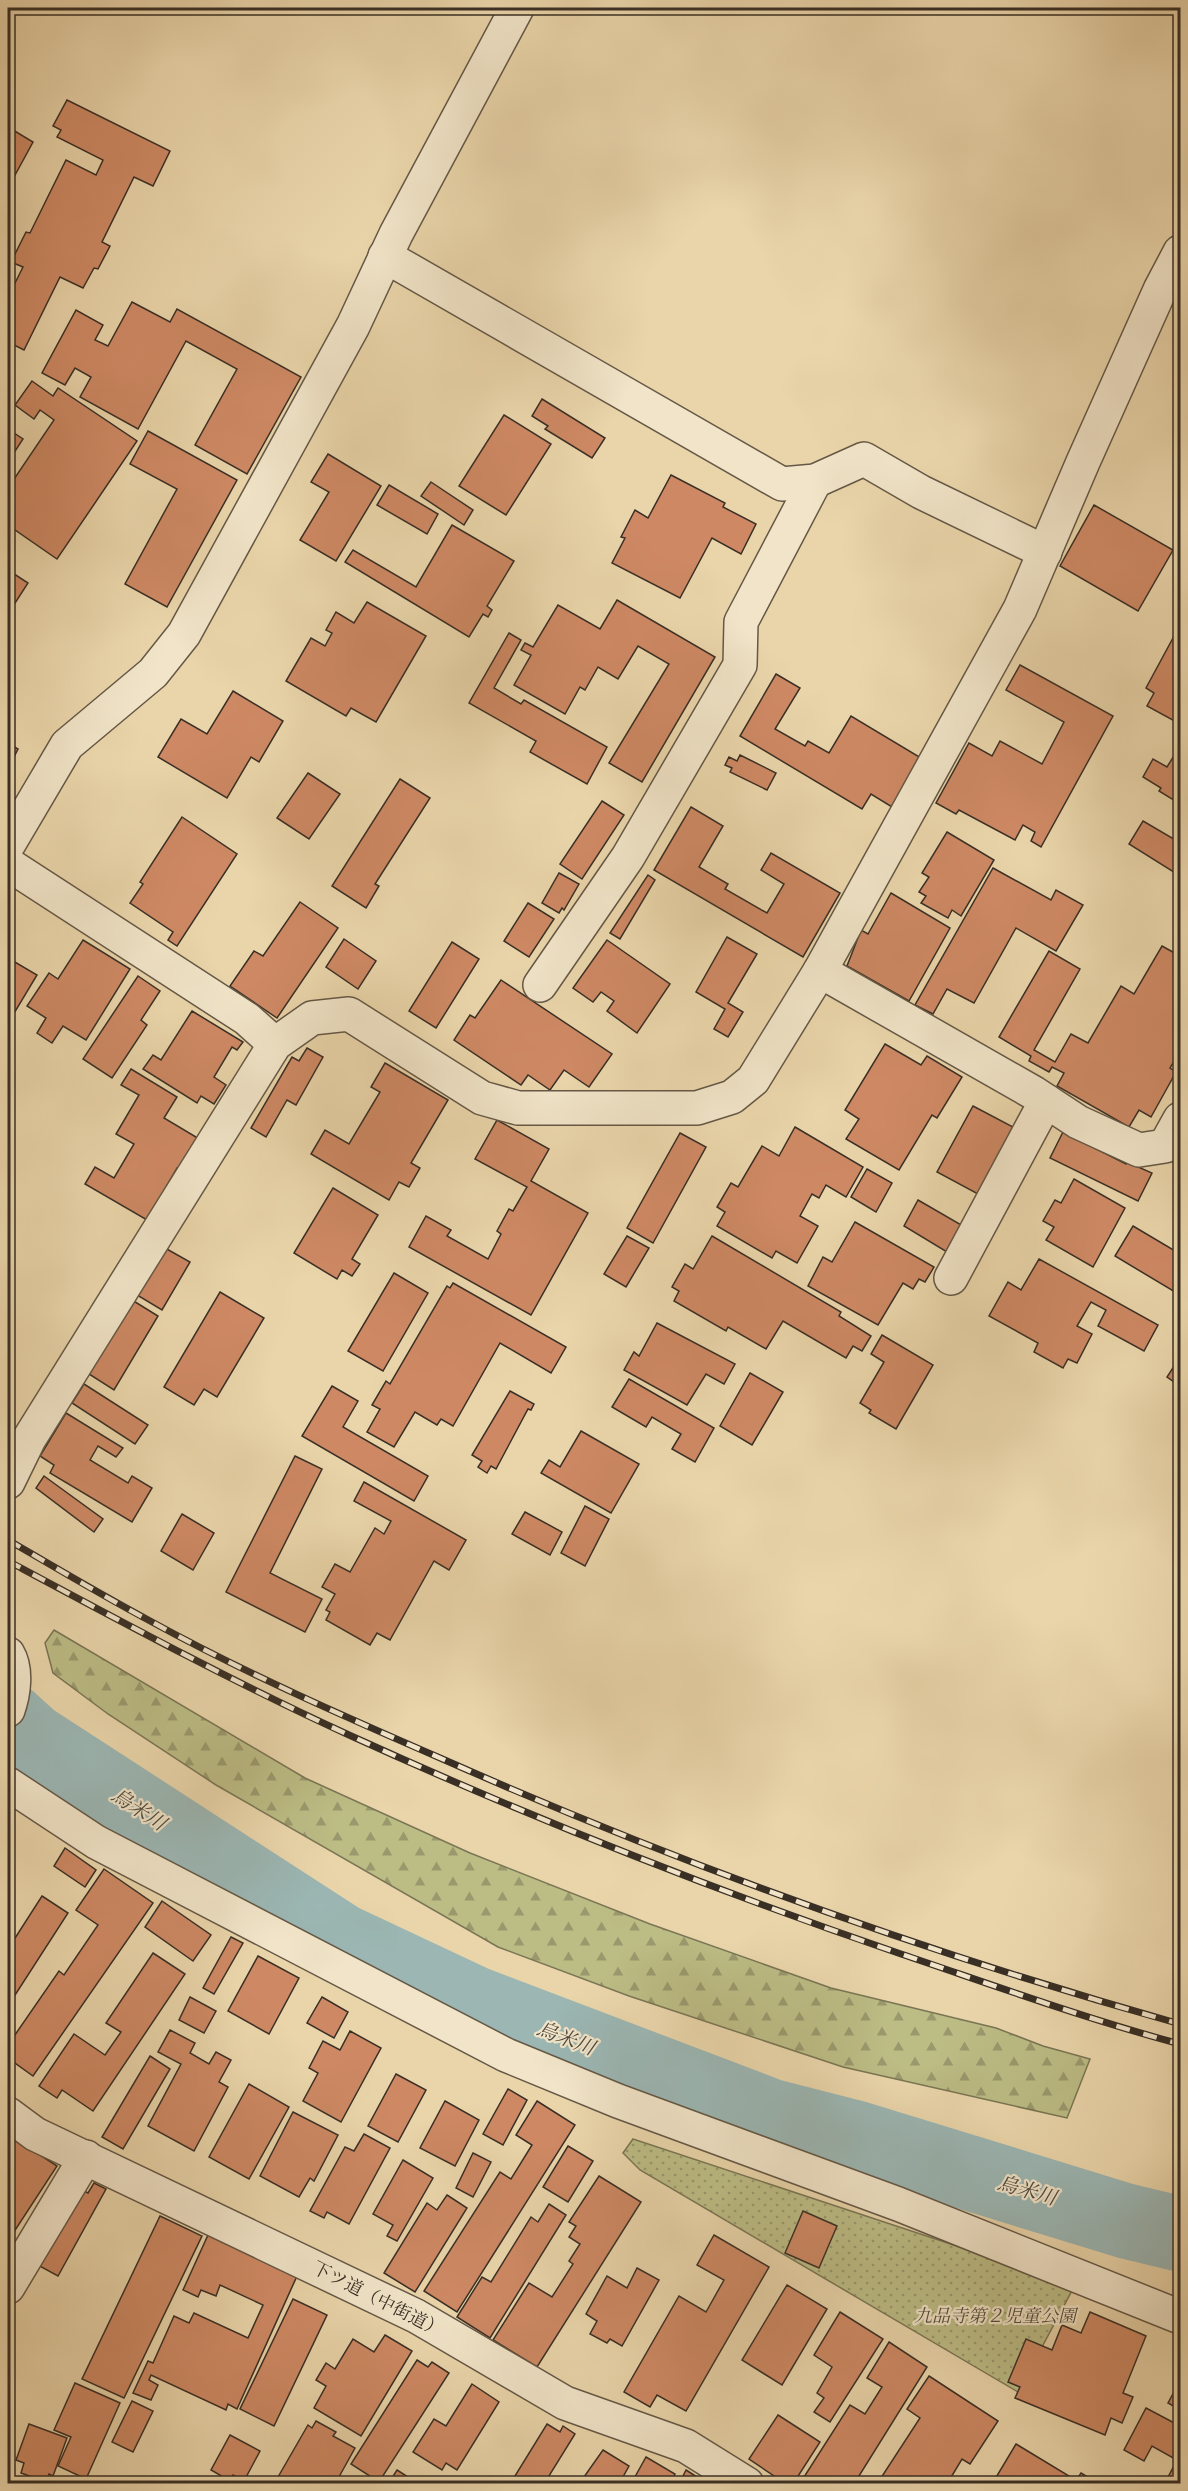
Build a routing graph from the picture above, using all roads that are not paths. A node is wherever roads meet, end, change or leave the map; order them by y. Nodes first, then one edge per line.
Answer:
1 (517, 8) edge
2 (1180, 252) edge
3 (385, 256) junction
4 (815, 481) junction
5 (1045, 552) junction
6 (8, 845) edge
7 (8, 864) edge
8 (820, 970) junction
9 (540, 985) dead end
10 (275, 1044) junction
11 (1046, 1101) junction
12 (1175, 1141) edge
13 (951, 1278) dead end
14 (8, 1482) edge
15 (8, 1654) edge
16 (8, 1710) edge
17 (8, 1784) edge
18 (8, 2114) edge
19 (86, 2157) junction
20 (8, 2288) edge
21 (1180, 2317) edge
22 (747, 2484) edge

1 - 3 street
2 - 5 street
3 - 4 street
3 - 6 street
4 - 5 street
4 - 9 street
5 - 8 street
7 - 10 street
8 - 10 street
8 - 11 street
10 - 14 street
11 - 12 street
11 - 13 street
15 - 16 street
17 - 21 street
18 - 19 street, 下ツ道（中街道）
19 - 20 street
19 - 22 street, 下ツ道（中街道）

